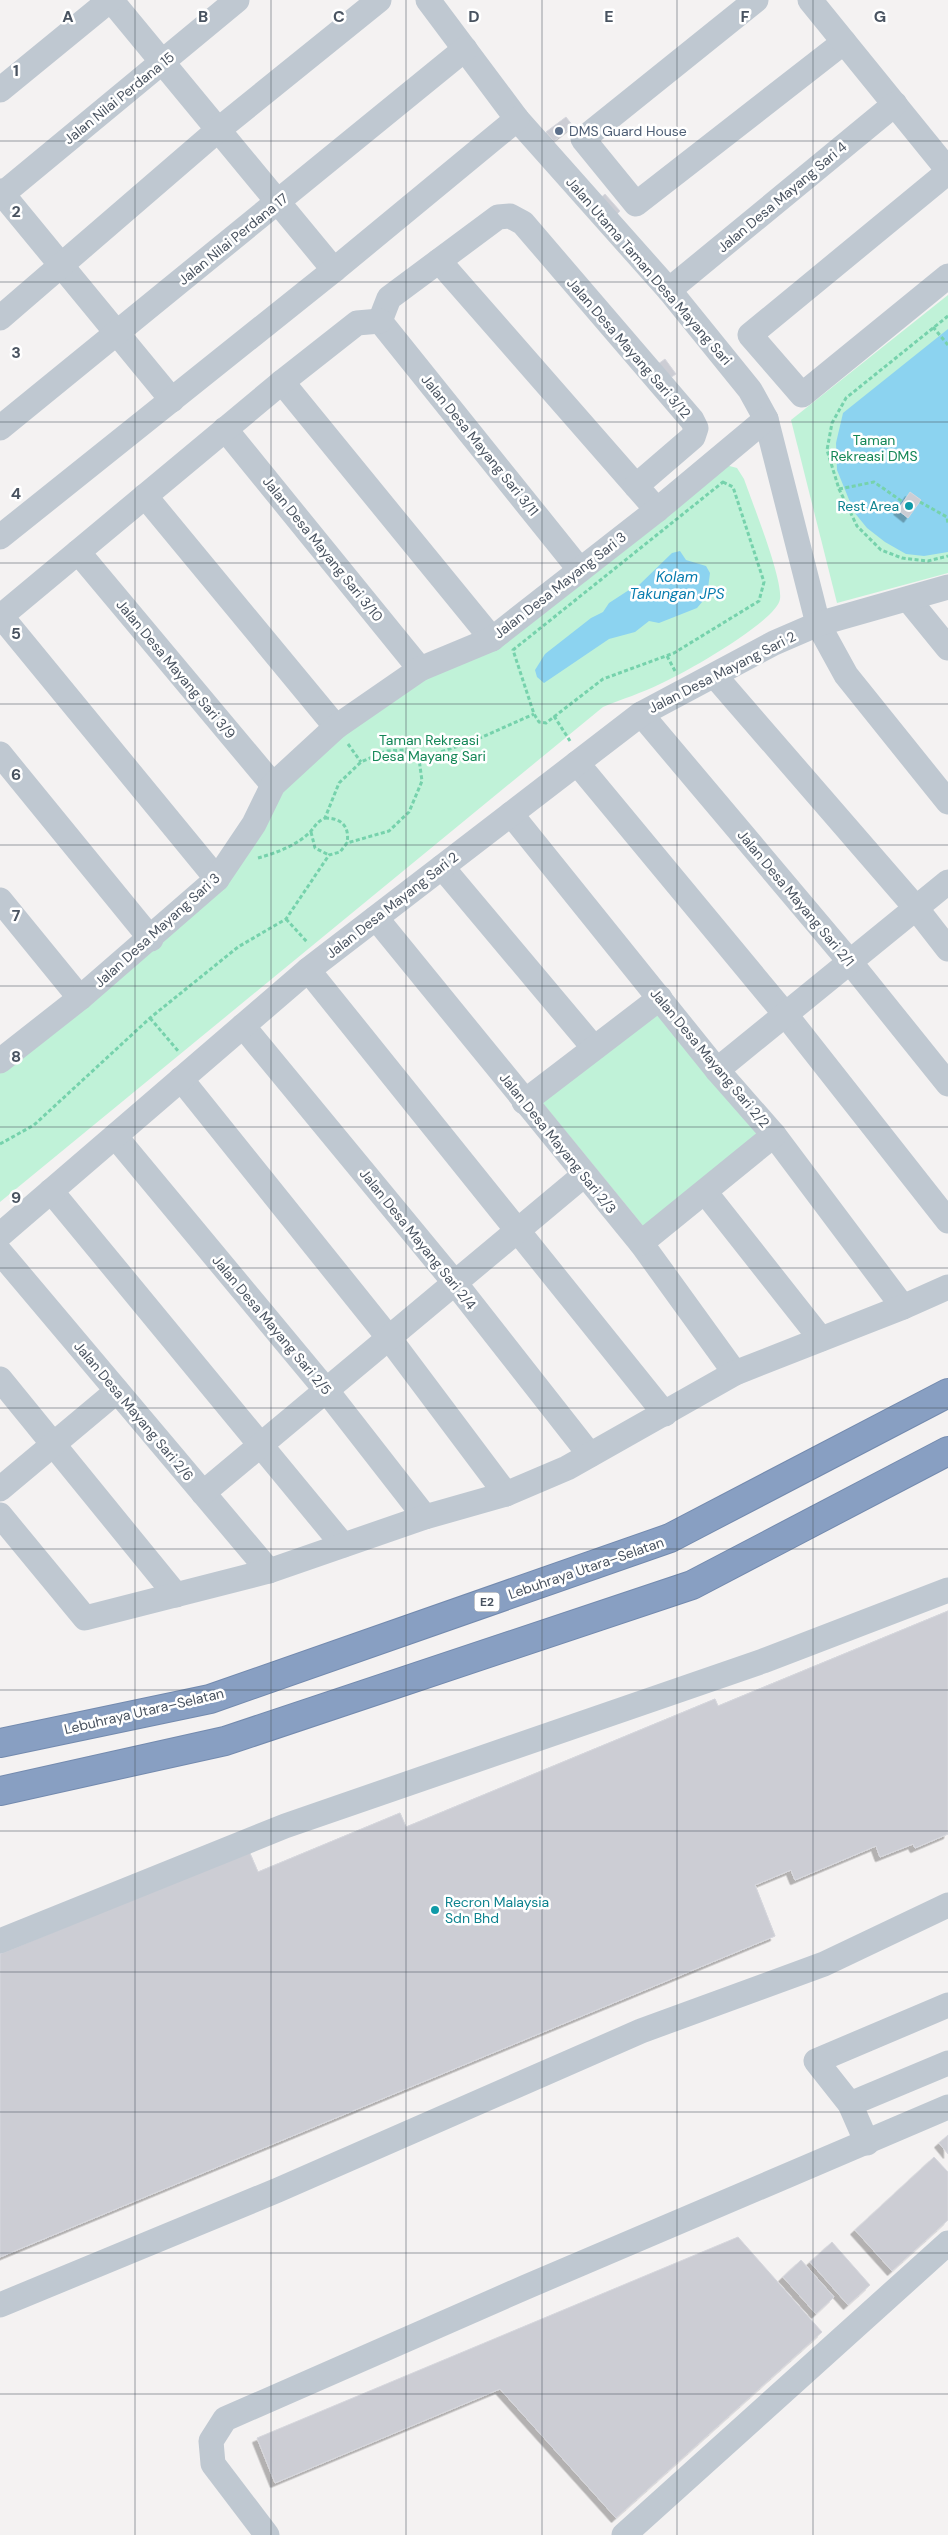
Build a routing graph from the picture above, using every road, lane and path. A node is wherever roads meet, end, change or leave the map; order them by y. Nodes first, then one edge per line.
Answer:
1 (110, 0) edge
2 (237, 0) edge
3 (379, 0) edge
4 (428, 0) edge
5 (756, 0) edge
6 (810, 0) edge
7 (844, 42) junction
8 (465, 49) junction
9 (162, 62) junction
10 (0, 90) edge
11 (895, 104) junction
12 (516, 119) junction
13 (218, 130) junction
14 (948, 171) edge
15 (1, 193) edge
16 (278, 203) junction
17 (439, 261) junction
18 (60, 265) junction
19 (334, 270) junction
20 (948, 276) edge
21 (669, 290) junction
22 (948, 316) edge
23 (0, 318) edge
24 (380, 321) junction
25 (933, 327) junction
26 (116, 334) junction
27 (948, 345) edge
28 (282, 382) junction
29 (172, 400) junction
30 (766, 420) junction
31 (0, 428) edge
32 (225, 429) junction
33 (636, 486) junction
34 (839, 489) junction
35 (145, 496) junction
36 (903, 502) dead end
37 (920, 502) dead end
38 (658, 510) junction
39 (948, 524) edge
40 (0, 537) edge
41 (78, 552) junction
42 (948, 556) edge
43 (580, 570) junction
44 (948, 588) edge
45 (908, 599) junction
46 (1, 617) edge
47 (818, 624) junction
48 (492, 639) junction
49 (948, 648) edge
50 (420, 669) junction
51 (715, 676) junction
52 (534, 714) junction
53 (641, 714) junction
54 (554, 716) junction
55 (336, 727) junction
56 (0, 754) edge
57 (579, 761) junction
58 (273, 785) junction
59 (948, 802) edge
60 (511, 814) junction
61 (325, 818) dead end
62 (311, 832) dead end
63 (347, 843) junction
64 (329, 855) junction
65 (442, 867) junction
66 (217, 879) junction
67 (948, 882) edge
68 (0, 900) edge
69 (916, 908) junction
70 (376, 918) junction
71 (286, 919) junction
72 (151, 939) junction
73 (948, 949) edge
74 (850, 962) junction
75 (315, 964) junction
76 (80, 998) junction
77 (660, 998) junction
78 (785, 1014) junction
79 (150, 1018) junction
80 (243, 1026) junction
81 (594, 1048) junction
82 (2, 1055) edge
83 (717, 1070) junction
84 (187, 1074) junction
85 (948, 1084) edge
86 (524, 1102) junction
87 (774, 1135) junction
88 (115, 1136) junction
89 (0, 1144) edge
90 (584, 1175) junction
91 (51, 1191) junction
92 (705, 1192) junction
93 (948, 1222) edge
94 (517, 1230) junction
95 (0, 1235) edge
96 (640, 1243) junction
97 (0, 1252) edge
98 (454, 1283) junction
99 (948, 1287) edge
100 (903, 1307) junction
101 (389, 1338) junction
102 (821, 1339) junction
103 (735, 1373) junction
104 (0, 1379) edge
105 (326, 1390) junction
106 (117, 1391) junction
107 (948, 1393) edge
108 (665, 1414) junction
109 (53, 1444) junction
110 (261, 1445) junction
111 (948, 1451) edge
112 (590, 1455) junction
113 (0, 1489) edge
114 (203, 1493) junction
115 (506, 1494) junction
116 (0, 1515) edge
117 (425, 1517) junction
118 (344, 1545) junction
119 (268, 1571) junction
120 (948, 1590) edge
121 (176, 1595) junction
122 (0, 1743) edge
123 (0, 1791) edge
124 (948, 1905) edge
125 (0, 1941) edge
126 (948, 2006) edge
127 (948, 2063) edge
128 (850, 2104) junction
129 (948, 2108) edge
130 (867, 2143) junction
131 (948, 2243) edge
132 (0, 2305) edge
133 (266, 2535) edge
134 (624, 2535) edge

1 - 9 street
1 - 10 street
2 - 9 street, Jalan Nilai Perdana 15
3 - 13 street
4 - 8 street, Jalan Utama Taman Desa Mayang Sari
5 - 7 street
6 - 7 street
7 - 11 street
8 - 12 street, Jalan Utama Taman Desa Mayang Sari
8 - 16 street, Jalan Nilai Perdana 17
9 - 13 street
9 - 15 street, Jalan Nilai Perdana 15
11 - 14 street
11 - 21 street, Jalan Desa Mayang Sari 4
12 - 19 street
12 - 21 street, Jalan Utama Taman Desa Mayang Sari
13 - 16 street
13 - 18 street
14 - 20 street
15 - 18 street
16 - 19 street
16 - 26 street, Jalan Nilai Perdana 17
17 - 24 street
17 - 33 street
17 - 33 street, Jalan Desa Mayang Sari 3/12
18 - 23 street
18 - 26 street
19 - 29 street
21 - 30 street, Jalan Utama Taman Desa Mayang Sari
22 - 25 path
24 - 28 street
24 - 43 street, Jalan Desa Mayang Sari 3/11
25 - 27 path
25 - 34 path
26 - 29 street
26 - 31 street, Jalan Nilai Perdana 17
28 - 32 street
28 - 48 street
29 - 40 street
30 - 38 street, Jalan Desa Mayang Sari 3
30 - 47 street, Jalan Utama Taman Desa Mayang Sari
32 - 35 street
32 - 50 street, Jalan Desa Mayang Sari 3/10
33 - 38 street
34 - 36 path
34 - 42 path
35 - 41 street
35 - 55 street
37 - 39 path
38 - 43 street, Jalan Desa Mayang Sari 3
41 - 46 street
41 - 58 street, Jalan Desa Mayang Sari 3/9
43 - 48 street, Jalan Desa Mayang Sari 3
44 - 45 street, Jalan Desa Mayang Sari 2
45 - 47 street, Jalan Desa Mayang Sari 2
45 - 49 street
46 - 66 street
47 - 51 street, Jalan Desa Mayang Sari 2
47 - 59 street, Jalan Utama Taman Desa Mayang Sari
48 - 50 street, Jalan Desa Mayang Sari 3
50 - 55 street, Jalan Desa Mayang Sari 3
51 - 53 street, Jalan Desa Mayang Sari 2
51 - 69 street
52 - 54 path
52 - 54 path
52 - 63 path
53 - 57 street, Jalan Desa Mayang Sari 2
53 - 74 street, Jalan Desa Mayang Sari 2/1
54 - 57 path
55 - 58 street, Jalan Desa Mayang Sari 3
56 - 72 street
57 - 60 street, Jalan Desa Mayang Sari 2
57 - 78 street
58 - 66 street, Jalan Desa Mayang Sari 3
60 - 65 street, Jalan Desa Mayang Sari 2
60 - 77 street, Jalan Desa Mayang Sari 2/2
61 - 63 path
62 - 64 path
63 - 64 path
64 - 71 path
65 - 70 street, Jalan Desa Mayang Sari 2
65 - 81 street
66 - 72 street, Jalan Desa Mayang Sari 3
67 - 69 street
68 - 76 street
69 - 73 street
69 - 74 street
70 - 75 street, Jalan Desa Mayang Sari 2
70 - 86 street, Jalan Desa Mayang Sari 2/3
71 - 75 path
71 - 79 path
72 - 76 street, Jalan Desa Mayang Sari 3
74 - 78 street
74 - 85 street, Jalan Desa Mayang Sari 2/1
75 - 80 street, Jalan Desa Mayang Sari 2
75 - 94 street
76 - 82 street, Jalan Desa Mayang Sari 3
77 - 81 street
77 - 83 street, Jalan Desa Mayang Sari 2/2
78 - 83 street
78 - 93 street
79 - 84 path
79 - 89 path
80 - 84 street, Jalan Desa Mayang Sari 2
80 - 98 street, Jalan Desa Mayang Sari 2/4
81 - 86 street
83 - 87 street, Jalan Desa Mayang Sari 2/2
84 - 88 street, Jalan Desa Mayang Sari 2
84 - 101 street
86 - 90 street, Jalan Desa Mayang Sari 2/3
87 - 92 street
87 - 100 street, Jalan Desa Mayang Sari 2/2
88 - 91 street, Jalan Desa Mayang Sari 2
88 - 105 street, Jalan Desa Mayang Sari 2/5
90 - 94 street
90 - 96 street, Jalan Desa Mayang Sari 2/3
91 - 95 street, Jalan Desa Mayang Sari 2
91 - 110 street
92 - 96 street
92 - 102 street
94 - 98 street
94 - 108 street
96 - 103 street, Jalan Desa Mayang Sari 2/3
97 - 106 street, Jalan Desa Mayang Sari 2/6
98 - 101 street
98 - 112 street, Jalan Desa Mayang Sari 2/4
99 - 100 street
100 - 102 street
101 - 105 street
101 - 115 street
102 - 103 street
103 - 108 street
104 - 109 street
105 - 110 street
105 - 117 street, Jalan Desa Mayang Sari 2/5
106 - 109 street
106 - 114 street, Jalan Desa Mayang Sari 2/6
107 - 122 highway, Lebuhraya Utara–Selatan / E2
108 - 112 street
109 - 113 street
109 - 121 street
110 - 114 street
110 - 118 street
111 - 123 highway
112 - 115 street
114 - 119 street, Jalan Desa Mayang Sari 2/6
115 - 117 street
116 - 121 street
117 - 118 street
118 - 119 street
119 - 121 street
120 - 125 street
124 - 132 street
126 - 128 street
127 - 128 street
128 - 130 street
129 - 130 street
130 - 133 street
131 - 134 street

